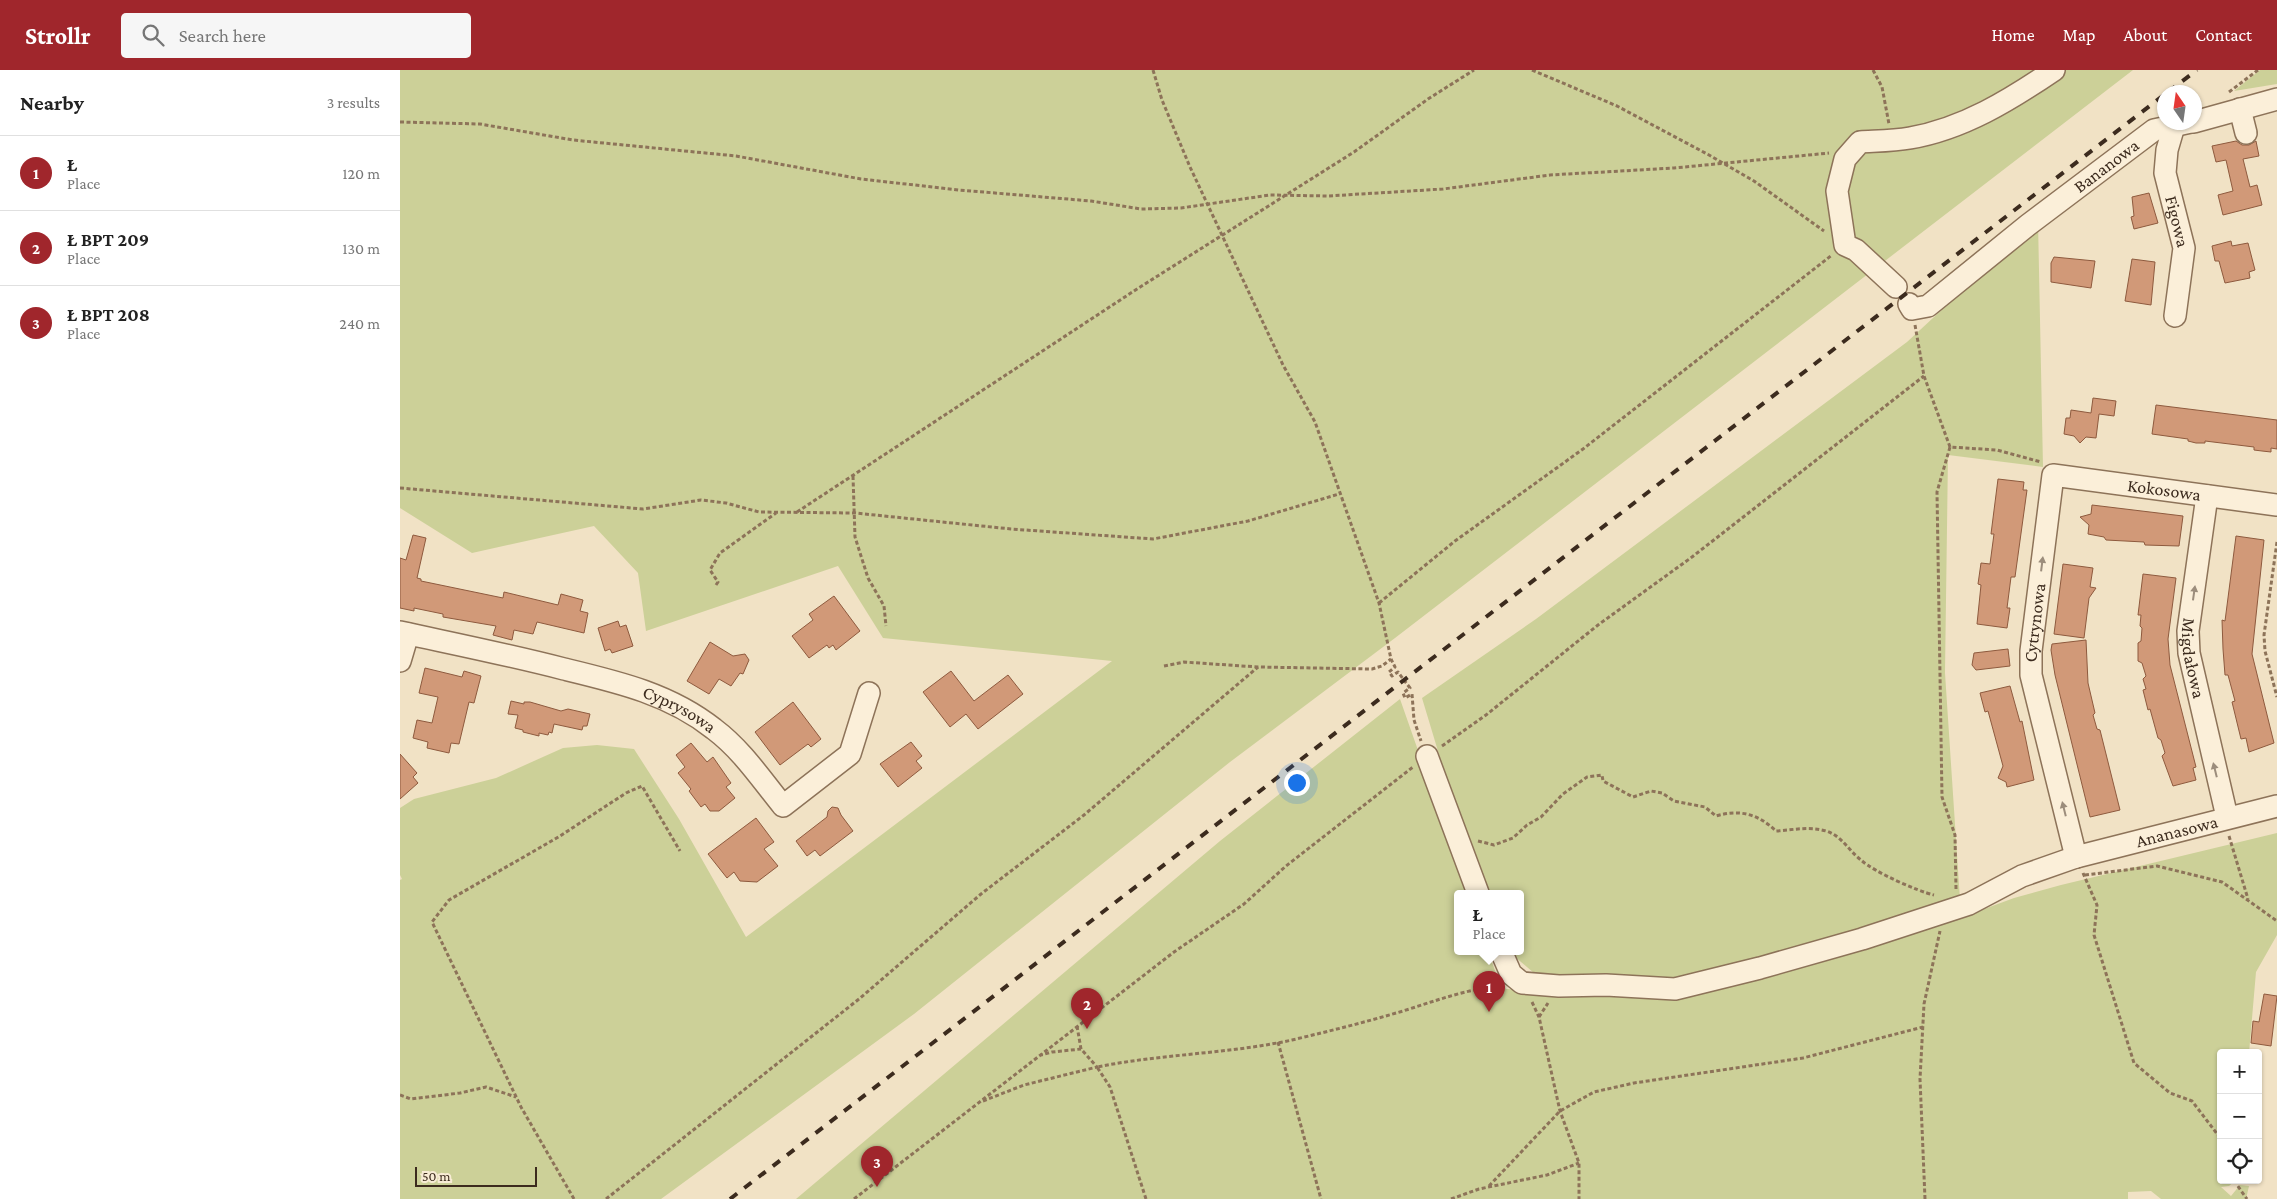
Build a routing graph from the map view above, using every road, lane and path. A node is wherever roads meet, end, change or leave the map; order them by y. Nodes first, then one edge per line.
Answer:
1 (1153, 70) edge
2 (1474, 70) edge
3 (1532, 70) edge
4 (1873, 70) edge
5 (2054, 70) edge
6 (2258, 70) edge
7 (2264, 70) edge
8 (2255, 73) junction
9 (2223, 94) dead end
10 (2277, 99) edge
11 (2240, 110) junction
12 (2202, 120) edge
13 (400, 122) edge
14 (2157, 129) edge
15 (2179, 130) edge
16 (2246, 133) dead end
17 (1893, 139) junction
18 (1852, 151) junction
19 (1721, 164) junction
20 (1288, 195) junction
21 (1209, 203) junction
22 (1224, 236) junction
23 (1845, 245) junction
24 (1896, 287) dead end
25 (1911, 306) joint
26 (2175, 316) dead end
27 (1924, 376) junction
28 (1950, 447) junction
29 (854, 476) junction
30 (2055, 476) junction
31 (400, 488) edge
32 (1339, 494) junction
33 (2207, 496) junction
34 (2277, 505) edge
35 (777, 512) junction
36 (796, 512) junction
37 (855, 513) junction
38 (2277, 542) edge
39 (716, 584) dead end
40 (1379, 604) junction
41 (886, 626) dead end
42 (404, 633) edge
43 (1391, 659) junction
44 (400, 661) edge
45 (1164, 666) dead end
46 (1258, 667) junction
47 (869, 693) dead end
48 (2277, 697) edge
49 (1414, 720) dead end
50 (1427, 756) junction
51 (2277, 806) edge
52 (2226, 818) junction
53 (1475, 840) dead end
54 (680, 851) dead end
55 (2078, 869) junction
56 (1477, 890) edge
57 (2248, 901) junction
58 (1941, 903) junction
59 (2277, 921) edge
60 (1503, 955) edge
61 (1522, 983) junction
62 (1077, 1026) junction
63 (1923, 1027) junction
64 (1278, 1042) junction
65 (1081, 1050) junction
66 (1038, 1056) junction
67 (1097, 1067) junction
68 (400, 1095) edge
69 (516, 1097) junction
70 (978, 1103) junction
71 (1560, 1112) junction
72 (2217, 1134) edge
73 (1579, 1163) junction
74 (2237, 1184) edge
75 (1489, 1186) junction
76 (574, 1199) edge
77 (606, 1199) edge
78 (854, 1199) edge
79 (1146, 1199) edge
80 (1321, 1199) edge
81 (1451, 1199) edge
82 (1579, 1199) edge
83 (1925, 1199) edge
84 (2247, 1199) edge

1 - 21 path
2 - 20 path
3 - 19 path
4 - 17 path
5 - 17 street
6 - 8 path
7 - 8 path
8 - 9 path
10 - 11 street
11 - 12 street
11 - 16 street
13 - 21 path
14 - 25 street, Bananowa
15 - 26 street, Figowa
17 - 18 street
18 - 19 path
18 - 23 street
19 - 20 path
19 - 23 path
20 - 21 path
20 - 22 path
21 - 22 path
22 - 29 path
22 - 32 path
23 - 24 street
23 - 40 path
25 - 27 path
27 - 28 path
27 - 50 path
28 - 30 path
28 - 58 path
29 - 36 path
29 - 37 path
30 - 33 street, Kokosowa
55 -> 30 street, Cytrynowa
31 - 35 path
32 - 37 path
32 - 40 path
33 - 34 street, Kokosowa
52 -> 33 street, Migdałowa
35 - 36 path
35 - 39 path
36 - 37 path
37 - 41 path
38 - 48 path
40 - 43 path
42 - 44 street
42 - 47 street, Cyprysowa
43 - 46 path
43 - 49 path
45 - 46 path
46 - 77 path
50 - 56 street
50 - 62 path
51 - 52 street, Ananasowa
52 - 55 street, Ananasowa
52 - 57 path
53 - 58 path
54 - 69 path
55 - 57 path
55 - 58 street, Ananasowa
55 - 72 path
57 - 59 path
58 - 61 street, Ananasowa
58 - 63 path
60 - 61 street
61 - 64 path
61 - 71 path
62 - 65 path
62 - 66 path
63 - 71 path
63 - 83 path
64 - 67 path
64 - 80 path
65 - 66 path
65 - 67 path
66 - 70 path
67 - 70 path
67 - 79 path
68 - 69 path
69 - 76 path
70 - 78 path
71 - 73 path
71 - 75 path
73 - 75 path
73 - 82 path
74 - 84 path
75 - 81 path

